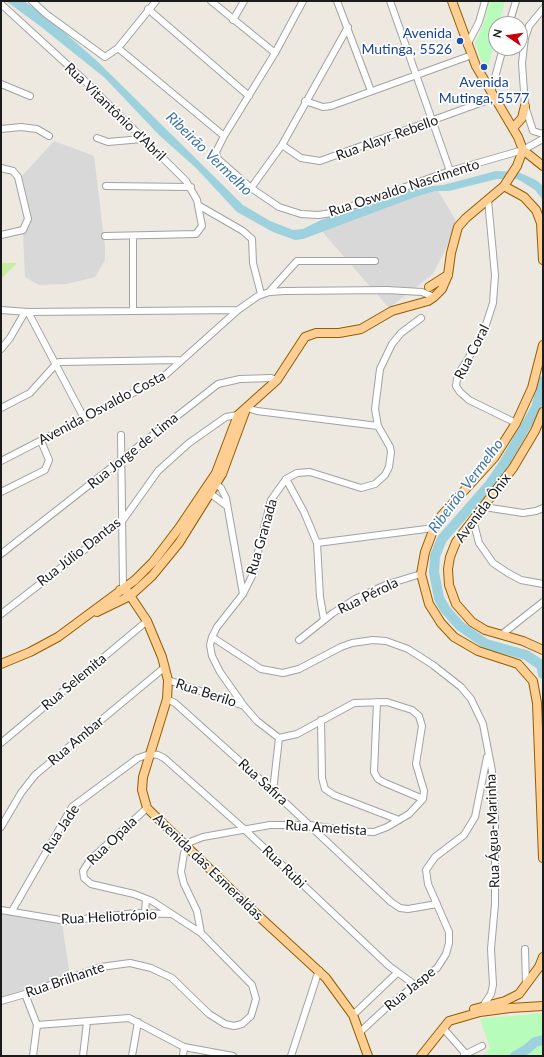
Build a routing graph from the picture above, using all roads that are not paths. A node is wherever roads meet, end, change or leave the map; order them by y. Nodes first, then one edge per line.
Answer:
1 (32, 1) edge
2 (156, 1) edge
3 (212, 1) edge
4 (244, 1) edge
5 (303, 1) edge
6 (337, 1) edge
7 (390, 1) edge
8 (452, 1) edge
9 (485, 1) edge
10 (516, 1) edge
11 (1, 4) edge
12 (148, 9) junction
13 (543, 9) edge
14 (511, 16) edge
15 (233, 20) junction
16 (348, 27) junction
17 (467, 45) junction
18 (118, 48) junction
19 (275, 53) junction
20 (472, 55) junction
21 (501, 56) edge
22 (416, 75) junction
23 (1, 84) edge
24 (371, 91) junction
25 (492, 95) junction
26 (30, 96) dead end
27 (249, 96) junction
28 (305, 101) junction
29 (525, 106) junction
30 (433, 122) junction
31 (513, 128) junction
32 (1, 129) edge
33 (543, 134) edge
34 (49, 136) dead end
35 (224, 136) junction
36 (97, 138) dead end
37 (142, 139) junction
38 (543, 139) edge
39 (282, 145) junction
40 (523, 150) junction
41 (543, 166) edge
42 (1, 168) edge
43 (450, 171) junction
44 (507, 183) junction
45 (106, 186) dead end
46 (191, 187) junction
47 (251, 188) junction
48 (488, 200) junction
49 (198, 205) junction
50 (1, 235) edge
51 (106, 236) dead end
52 (133, 236) junction
53 (543, 260) edge
54 (375, 261) dead end
55 (448, 275) junction
56 (429, 287) junction
57 (442, 289) junction
58 (416, 291) junction
59 (269, 292) junction
60 (261, 294) junction
61 (434, 298) junction
62 (1, 310) edge
63 (133, 310) junction
64 (238, 310) junction
65 (27, 312) junction
66 (421, 318) dead end
67 (543, 346) edge
68 (1, 349) edge
69 (182, 360) junction
70 (56, 364) junction
71 (277, 380) junction
72 (1, 408) edge
73 (247, 408) junction
74 (543, 412) edge
75 (238, 415) junction
76 (84, 418) junction
77 (516, 423) junction
78 (378, 426) junction
79 (121, 435) dead end
80 (41, 441) junction
81 (1, 461) edge
82 (122, 461) junction
83 (286, 479) junction
84 (214, 483) junction
85 (1, 492) edge
86 (209, 492) junction
87 (227, 506) junction
88 (484, 506) junction
89 (543, 508) edge
90 (123, 520) junction
91 (473, 520) junction
92 (434, 528) junction
93 (317, 543) junction
94 (1, 554) edge
95 (153, 562) junction
96 (421, 574) junction
97 (543, 584) edge
98 (121, 589) junction
99 (243, 594) junction
100 (130, 596) junction
101 (543, 602) edge
102 (2, 612) edge
103 (324, 620) junction
104 (147, 621) junction
105 (501, 635) junction
106 (212, 637) junction
107 (299, 640) dead end
108 (543, 650) edge
109 (1, 664) edge
110 (165, 666) junction
111 (1, 668) edge
112 (168, 680) junction
113 (167, 699) junction
114 (377, 702) junction
115 (244, 706) junction
116 (540, 713) edge
117 (321, 720) junction
118 (279, 738) junction
119 (1, 743) edge
120 (488, 751) junction
121 (150, 754) junction
122 (273, 791) junction
123 (423, 799) junction
124 (147, 808) junction
125 (399, 820) junction
126 (310, 825) junction
127 (1, 827) edge
128 (244, 829) junction
129 (187, 847) junction
130 (543, 858) edge
131 (146, 899) junction
132 (437, 904) junction
133 (1, 910) edge
134 (12, 912) junction
135 (144, 913) junction
136 (170, 914) junction
137 (201, 933) junction
138 (525, 949) dead end
139 (543, 956) edge
140 (319, 970) junction
141 (397, 973) junction
142 (415, 985) junction
143 (527, 986) junction
144 (25, 994) junction
145 (1, 1001) edge
146 (483, 1006) junction
147 (543, 1006) edge
148 (353, 1015) junction
149 (87, 1022) junction
150 (138, 1022) junction
151 (446, 1024) junction
152 (37, 1025) junction
153 (360, 1032) junction
154 (482, 1046) dead end
155 (184, 1047) junction
156 (464, 1055) edge
157 (33, 1056) edge
158 (83, 1056) edge
159 (132, 1056) edge
160 (183, 1056) edge
161 (233, 1056) edge
162 (291, 1056) edge
163 (368, 1056) edge
164 (420, 1056) edge

1 - 18 street
2 - 12 street
3 - 15 street
4 - 15 street
5 - 19 street
6 - 16 street
7 - 22 street
8 - 17 main road
9 - 17 street
10 - 14 street
11 - 37 street, Rua Vitantônio d'Abril
12 - 18 street
12 - 27 street
13 - 29 street
15 - 19 street
16 - 24 street
16 - 28 street
17 - 20 main road
18 - 35 street
19 - 27 street
20 - 22 street
20 - 25 main road
21 - 25 street
22 - 24 street
22 - 30 street
23 - 26 street
24 - 28 street
25 - 30 street, Rua Alayr Rebello
25 - 31 main road
27 - 35 street
28 - 39 street
29 - 31 main road
29 - 33 street
30 - 39 street, Rua Alayr Rebello
30 - 43 street
31 - 40 main road
32 - 34 street
35 - 47 street, Rua Oswaldo Nascimento
36 - 37 street
37 - 46 street, Rua Vitantônio d'Abril
38 - 40 street, Rua Oswaldo Nascimento
39 - 47 street
40 - 41 main road
40 - 43 street, Rua Oswaldo Nascimento
40 - 44 main road
42 - 50 street
43 - 47 street, Rua Oswaldo Nascimento
44 - 48 main road
44 - 53 main road
45 - 46 street
46 - 49 street, Rua Vitantônio d'Abril
48 - 55 main road
48 - 77 street, Rua Coral
49 - 52 street, Rua Vitantônio d'Abril
49 - 60 street
51 - 52 street
52 - 63 street
54 - 59 street
55 - 56 main road
55 - 57 main road
56 - 57 street, Avenida Osvaldo Costa
56 - 58 street, Avenida Osvaldo Costa
57 - 61 main road
58 - 59 street, Avenida Osvaldo Costa
58 - 61 street, Avenida Osvaldo Costa
59 - 60 street, Avenida Osvaldo Costa
60 - 64 street, Avenida Osvaldo Costa
61 - 71 main road
62 - 65 street
63 - 64 street
63 - 65 street
64 - 69 street, Avenida Osvaldo Costa
65 - 68 street
65 - 70 street
66 - 78 street
67 - 77 main road, Avenida Ônix
69 - 70 street
69 - 76 street, Avenida Osvaldo Costa
70 - 72 street
70 - 76 street
71 - 73 main road
71 - 82 street, Rua Jorge de Lima
73 - 75 main road
73 - 78 street
73 - 84 main road
74 - 88 main road, Avenida Ônix
75 - 84 main road
75 - 90 street, Rua Júlio Dantas
76 - 80 street, Avenida Osvaldo Costa
77 - 92 main road, Avenida Ônix
78 - 83 street
79 - 82 street
80 - 81 street, Avenida Osvaldo Costa
80 - 85 street
82 - 90 street
82 - 94 street, Rua Jorge de Lima
83 - 93 street
83 - 99 street, Rua Granada
84 - 86 main road
84 - 87 street
86 - 87 street
86 - 95 main road
86 - 100 main road
87 - 99 street
88 - 89 street
88 - 91 main road, Avenida Ônix
90 - 98 street
90 - 102 street, Rua Júlio Dantas
91 - 97 street
91 - 105 main road, Avenida Ônix
92 - 93 street
92 - 96 main road, Avenida Ônix
93 - 103 street
95 - 98 main road
95 - 100 main road
96 - 103 street, Rua Pérola
96 - 116 main road, Avenida Ônix
98 - 100 main road, Avenida das Esmeraldas
98 - 109 main road
99 - 106 street, Rua Granada
100 - 104 main road, Avenida das Esmeraldas
100 - 111 main road
101 - 105 street
103 - 107 street, Rua Pérola
104 - 110 main road, Avenida das Esmeraldas
104 - 119 street, Rua Selemita
105 - 108 main road, Avenida Ônix
106 - 115 street
106 - 120 street, Rua Água-Marinha
110 - 112 main road, Avenida das Esmeraldas
110 - 127 street, Rua Ambar
112 - 113 main road, Avenida das Esmeraldas
112 - 115 street, Rua Berilo
113 - 121 main road, Avenida das Esmeraldas
113 - 122 street, Rua Safira
114 - 117 street
114 - 123 street
114 - 123 street
115 - 118 street
116 - 130 main road, Avenida Ônix
117 - 118 street
117 - 125 street
118 - 122 street
120 - 132 street, Rua Jaspe
120 - 146 street, Rua Água-Marinha
121 - 124 main road, Avenida das Esmeraldas
121 - 128 street, Rua Rubi
121 - 134 street, Rua Jade
122 - 126 street, Rua Safira
123 - 125 street, Rua Ametista
124 - 129 main road, Avenida das Esmeraldas
124 - 131 street, Rua Opala
125 - 126 street, Rua Ametista
126 - 128 street, Rua Ametista
126 - 132 street, Rua Safira
128 - 129 street, Rua Ametista
128 - 141 street, Rua Rubi
129 - 137 street
129 - 140 main road, Avenida das Esmeraldas
131 - 135 street
131 - 136 street, Rua Opala
132 - 142 street, Rua Jaspe
133 - 134 street, Rua Heliotrópio
134 - 135 street, Rua Heliotrópio
135 - 136 street, Rua Heliotrópio
136 - 137 street, Rua Brilhante
137 - 144 street, Rua Brilhante
138 - 143 street
139 - 143 main road
140 - 148 main road, Avenida das Esmeraldas
140 - 162 street
141 - 142 street, Rua Rubi
141 - 148 street, Rua Jaspe
142 - 153 street, Rua Jaspe
143 - 146 main road
144 - 145 street, Rua Brilhante
144 - 152 street
146 - 151 main road
147 - 151 main road
148 - 153 main road, Avenida das Esmeraldas
149 - 150 street
149 - 152 street
149 - 158 street
150 - 155 street
150 - 159 street
151 - 156 street
151 - 164 main road
152 - 157 street
153 - 163 main road, Avenida das Esmeraldas
154 - 156 street
155 - 160 street
155 - 161 street

